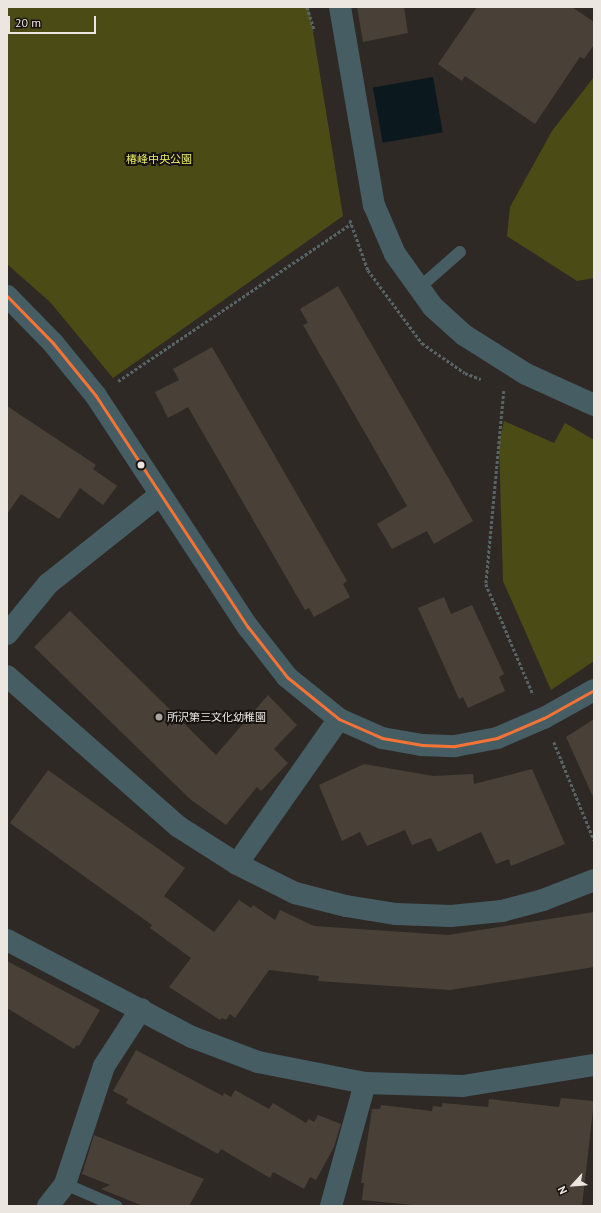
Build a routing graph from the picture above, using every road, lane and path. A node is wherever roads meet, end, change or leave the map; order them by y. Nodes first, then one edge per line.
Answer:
1 (340, 7) edge
2 (378, 215) junction
3 (460, 252) dead end
4 (420, 287) junction
5 (7, 296) edge
6 (505, 360) junction
7 (96, 396) junction
8 (594, 405) edge
9 (160, 495) junction
10 (7, 634) edge
11 (7, 676) edge
12 (594, 690) edge
13 (544, 718) junction
14 (339, 719) junction
15 (594, 840) edge
16 (237, 864) junction
17 (594, 880) edge
18 (7, 940) edge
19 (142, 1009) junction
20 (594, 1065) edge
21 (365, 1083) junction
22 (65, 1184) junction
23 (48, 1206) edge
24 (116, 1206) edge
25 (331, 1206) edge

1 - 2 street
2 - 4 street
2 - 7 path
3 - 4 lane
4 - 6 street
5 - 7 street
6 - 8 street
6 - 13 path
7 - 9 street
9 - 10 street
9 - 14 street
11 - 16 street
12 - 13 street
13 - 14 street
13 - 15 path
14 - 16 street
16 - 17 street
18 - 19 street
19 - 21 street
19 - 22 street
20 - 21 street
21 - 25 street
22 - 23 street
22 - 24 lane

